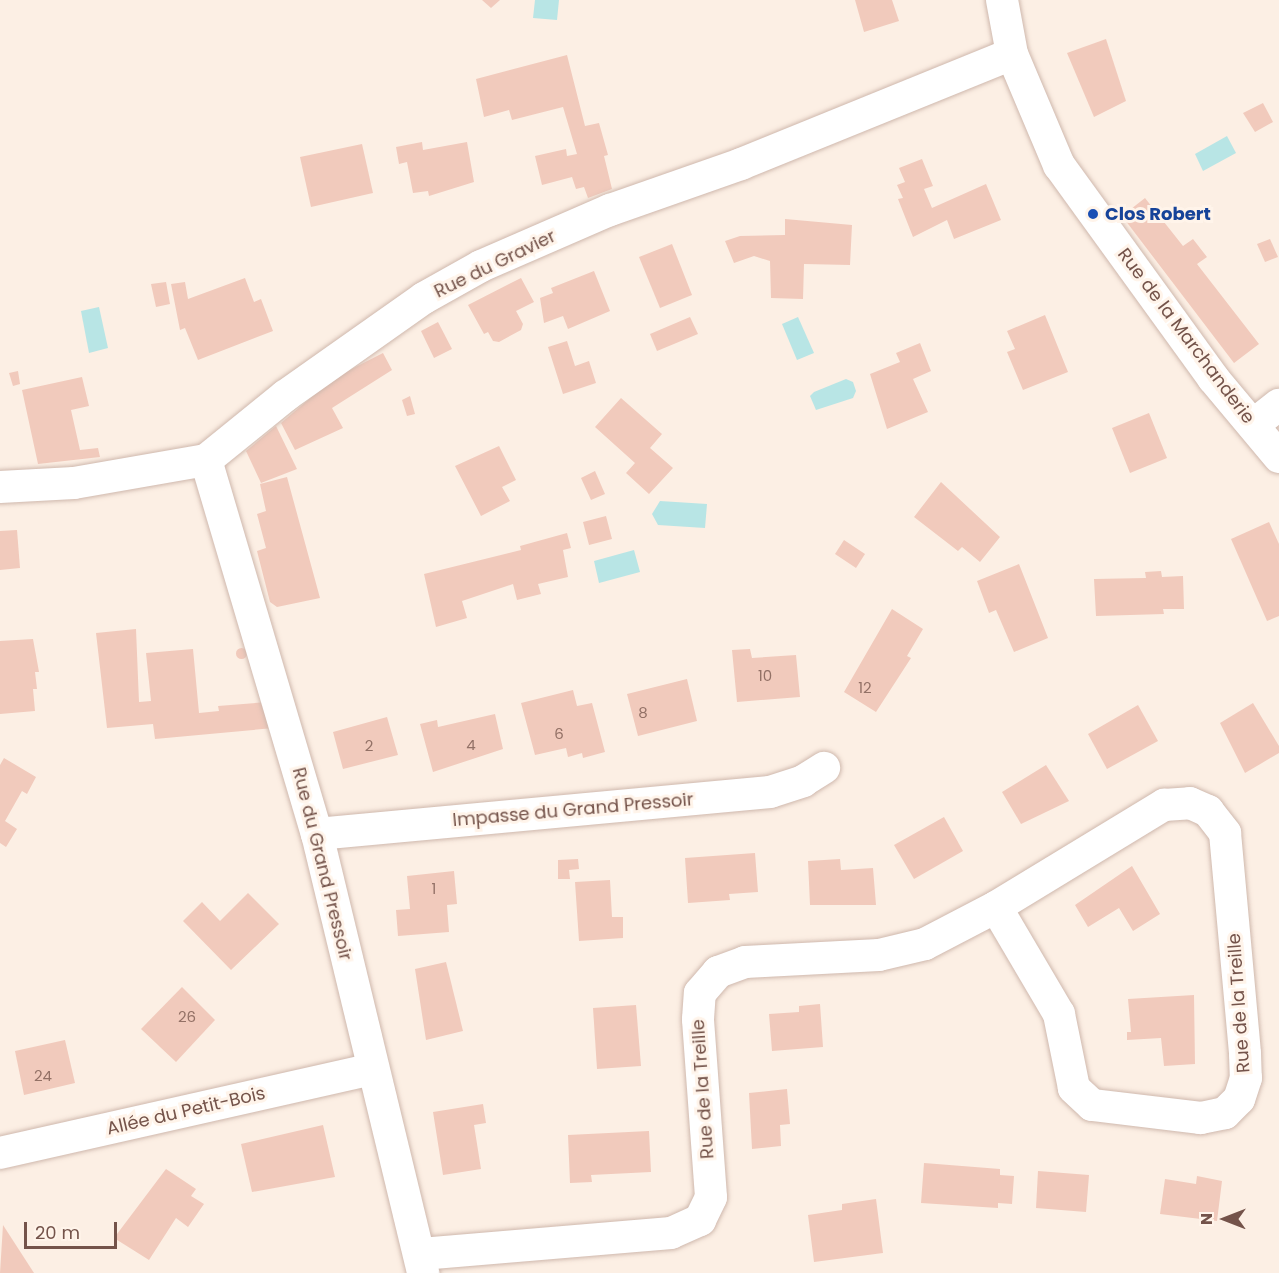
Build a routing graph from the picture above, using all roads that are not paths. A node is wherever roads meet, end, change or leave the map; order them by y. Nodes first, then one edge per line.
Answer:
1 (1002, 0) edge
2 (1012, 54) junction
3 (1279, 405) edge
4 (1253, 425) junction
5 (1279, 457) edge
6 (206, 460) junction
7 (0, 487) edge
8 (824, 768) dead end
9 (317, 834) junction
10 (996, 907) junction
11 (373, 1069) junction
12 (0, 1153) edge
13 (422, 1264) edge

1 - 2 street, Rue de la Marchanderie
2 - 4 street, Rue de la Marchanderie
2 - 6 street, Rue du Gravier
3 - 4 street
4 - 5 street, Rue de la Marchanderie
6 - 7 street, Rue du Gravier
6 - 9 street, Rue du Grand Pressoir
8 - 9 street, Impasse du Grand Pressoir
9 - 11 street, Rue du Grand Pressoir
10 - 10 street, Rue de la Treille
10 - 13 street, Rue de la Treille
11 - 12 street, Allée du Petit-Bois
11 - 13 street, Rue du Grand Pressoir

